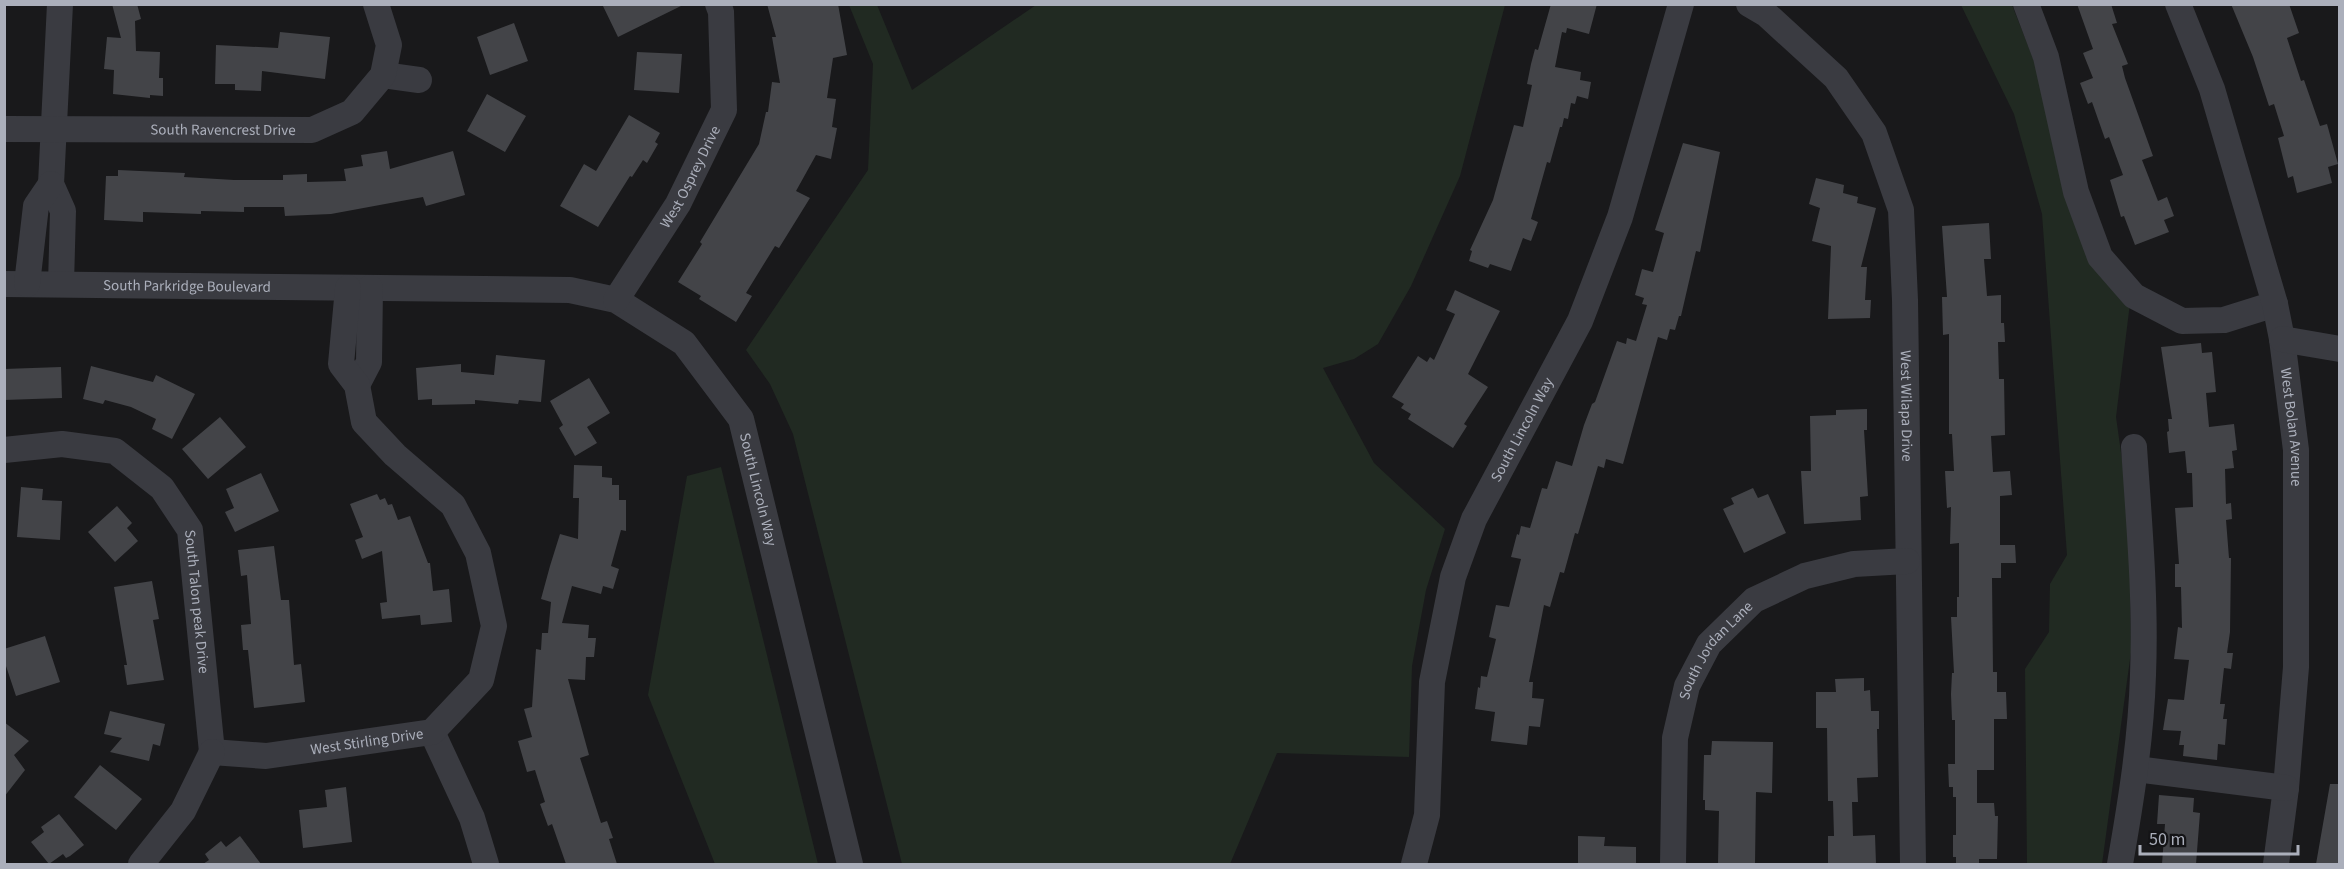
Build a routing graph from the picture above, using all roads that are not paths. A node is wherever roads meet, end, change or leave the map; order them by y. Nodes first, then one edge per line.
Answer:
1 (60, 4) edge
2 (376, 4) edge
3 (718, 4) edge
4 (1681, 4) edge
5 (1749, 4) edge
6 (2026, 4) edge
7 (2178, 4) edge
8 (383, 75) junction
9 (418, 80) dead end
10 (4, 129) edge
11 (54, 130) junction
12 (51, 184) junction
13 (16, 284) edge
14 (61, 284) junction
15 (359, 288) junction
16 (616, 300) junction
17 (2275, 304) junction
18 (2282, 339) junction
19 (2340, 349) edge
20 (2134, 447) dead end
21 (4, 450) edge
22 (1907, 561) junction
23 (432, 732) junction
24 (212, 752) junction
25 (2136, 769) junction
26 (2286, 788) junction
27 (141, 864) edge
28 (486, 864) edge
29 (850, 864) edge
30 (1414, 864) edge
31 (1673, 864) edge
32 (1913, 864) edge
33 (2120, 864) edge
34 (2276, 864) edge

1 - 11 street
2 - 8 street, South Ravencrest Drive
3 - 16 street, West Osprey Drive
4 - 30 street, South Lincoln Way
5 - 22 street, West Wilapa Drive
6 - 17 street
7 - 17 street, West Bolan Avenue
8 - 9 street
8 - 11 street, South Ravencrest Drive
10 - 11 street, South Ravencrest Drive
11 - 12 street
12 - 13 street
12 - 14 street
13 - 14 street, South Parkridge Boulevard
14 - 15 street, South Parkridge Boulevard
15 - 16 street, South Lincoln Way
15 - 23 street, West Stirling Drive
16 - 29 street, South Lincoln Way
17 - 18 street, West Bolan Avenue
18 - 19 street
18 - 26 street, West Bolan Avenue
20 - 25 street
21 - 24 street, South Talon peak Drive
22 - 31 street, South Jordan Lane
22 - 32 street, West Wilapa Drive
23 - 24 street, West Stirling Drive
23 - 28 street
24 - 27 street
25 - 26 street
25 - 33 street
26 - 34 street, West Bolan Avenue

